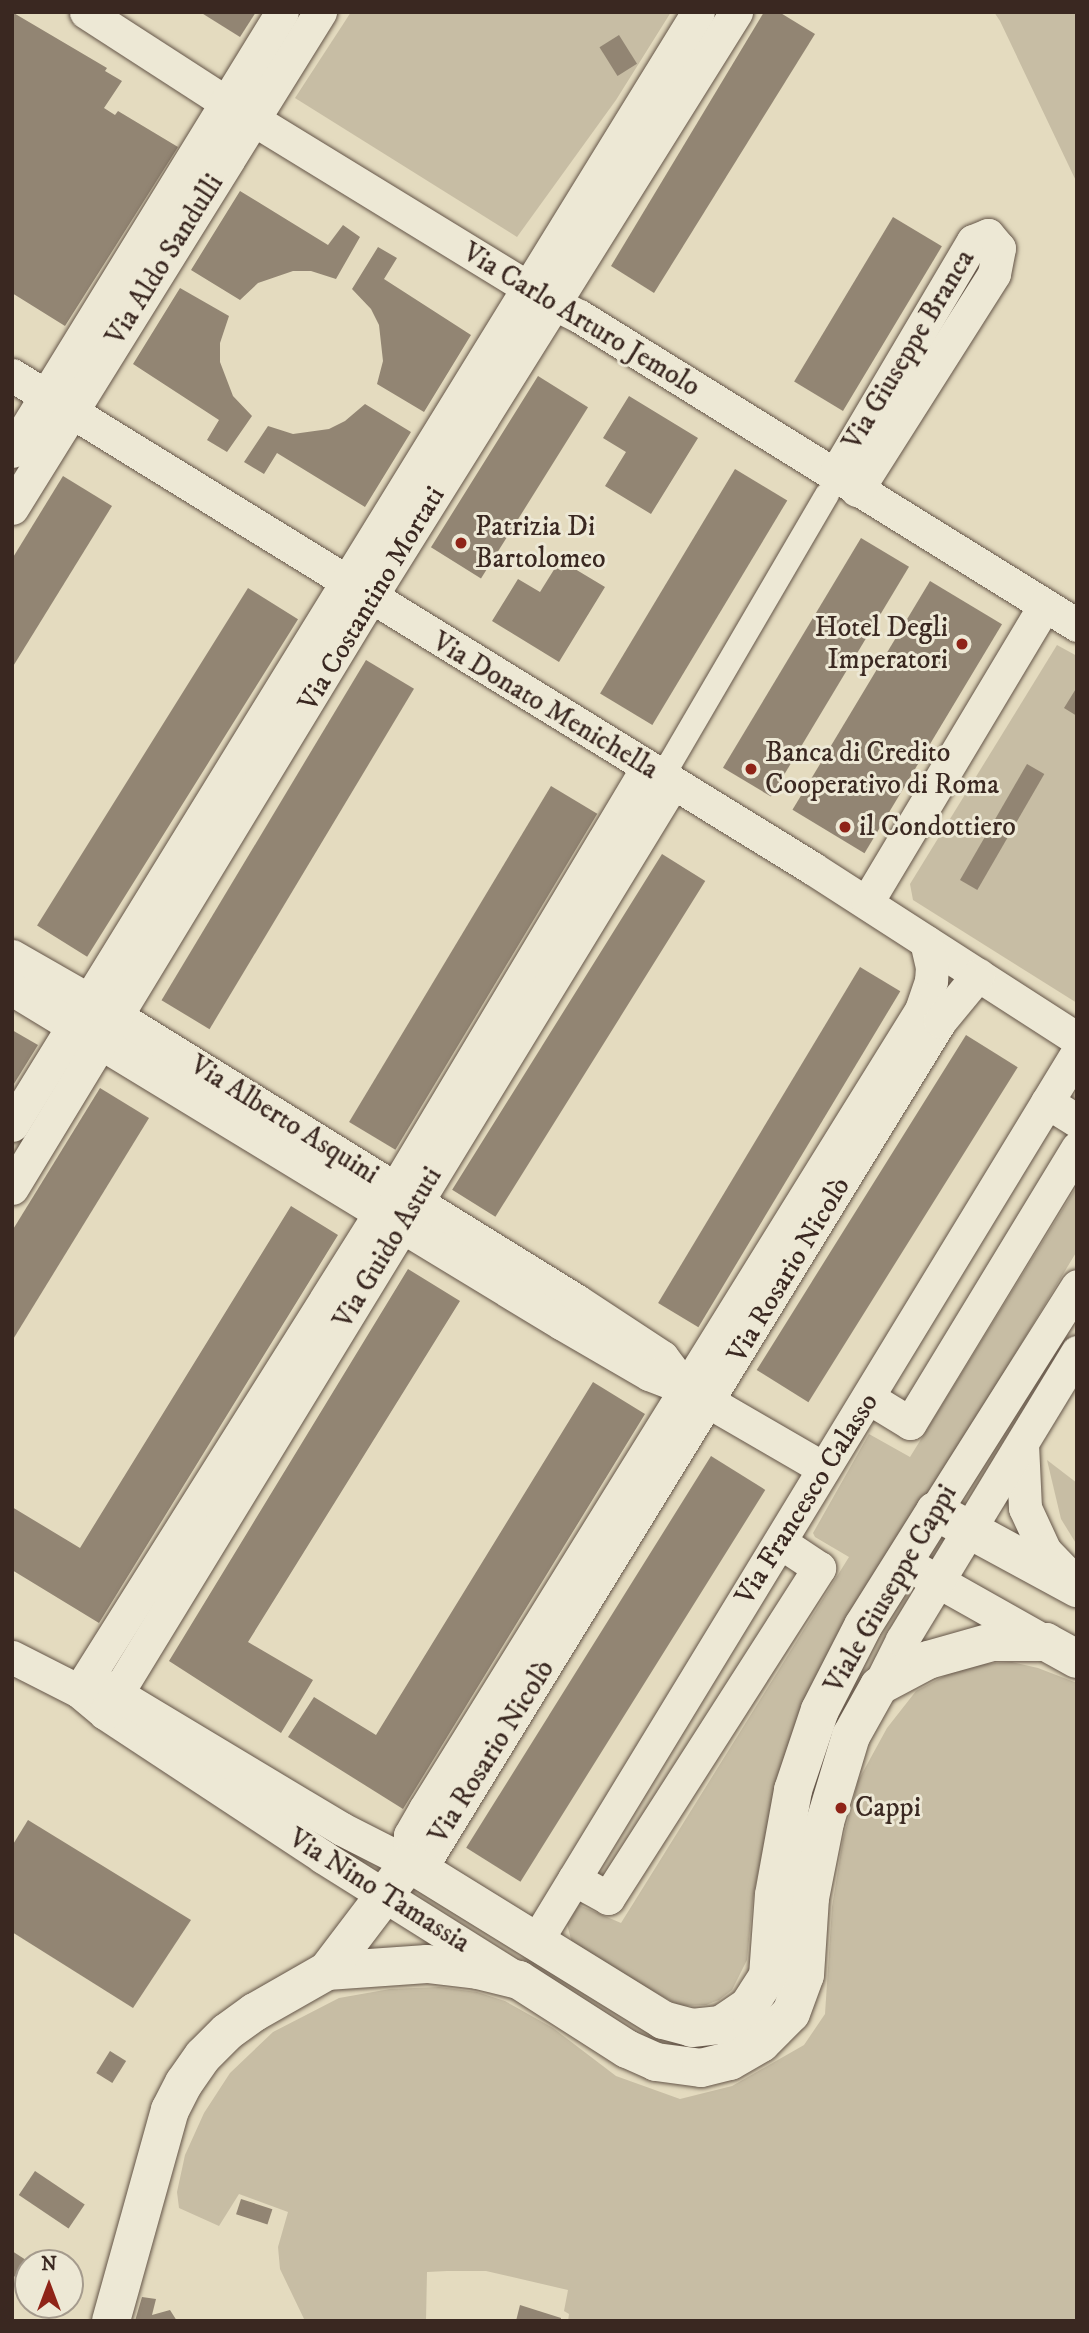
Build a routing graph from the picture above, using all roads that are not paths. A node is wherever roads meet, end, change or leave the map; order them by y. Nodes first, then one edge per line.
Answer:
1 (86, 12) edge
2 (282, 12) edge
3 (320, 12) edge
4 (698, 12) edge
5 (736, 12) edge
6 (225, 102) junction
7 (253, 120) junction
8 (540, 295) junction
9 (12, 375) edge
10 (59, 404) junction
11 (12, 451) edge
12 (839, 487) junction
13 (12, 508) edge
14 (358, 591) junction
15 (1045, 605) junction
16 (1077, 625) edge
17 (661, 776) junction
18 (867, 902) junction
19 (926, 942) junction
20 (12, 956) edge
21 (978, 975) junction
22 (12, 989) edge
23 (95, 1021) junction
24 (1077, 1039) edge
25 (1077, 1053) edge
26 (1046, 1102) junction
27 (1077, 1121) edge
28 (12, 1125) edge
29 (1077, 1148) edge
30 (12, 1188) edge
31 (397, 1208) junction
32 (1077, 1286) edge
33 (1077, 1352) edge
34 (697, 1395) junction
35 (869, 1398) junction
36 (1022, 1444) junction
37 (824, 1468) junction
38 (935, 1511) junction
39 (969, 1531) junction
40 (780, 1542) junction
41 (904, 1562) junction
42 (938, 1581) junction
43 (1077, 1586) edge
44 (12, 1633) edge
45 (1061, 1650) edge
46 (12, 1657) edge
47 (84, 1684) junction
48 (879, 1686) junction
49 (111, 1703) junction
50 (409, 1863) junction
51 (573, 1879) junction
52 (387, 1895) junction
53 (535, 1943) junction
54 (327, 1971) junction
55 (519, 1980) junction
56 (721, 2025) joint
57 (761, 2043) joint
58 (111, 2321) edge

1 - 6 street, Via Carlo Arturo Jemolo
2 - 6 street, Via Aldo Sandulli
3 - 7 street, Via Aldo Sandulli
4 - 8 street, Via Costantino Mortati
5 - 8 street, Via Costantino Mortati
6 - 7 street, Via Carlo Arturo Jemolo
6 - 10 street, Via Aldo Sandulli
7 - 8 street, Via Carlo Arturo Jemolo
7 - 10 street, Via Aldo Sandulli
8 - 12 street, Via Carlo Arturo Jemolo
8 - 14 street, Via Costantino Mortati
9 - 10 street, Via Donato Menichella
10 - 11 street, Via Aldo Sandulli
10 - 13 street, Via Aldo Sandulli
10 - 14 street, Via Donato Menichella
12 - 12 street, Via Giuseppe Branca
12 - 15 street, Via Carlo Arturo Jemolo
12 - 17 street
14 - 17 street, Via Donato Menichella
14 - 23 street, Via Costantino Mortati
15 - 16 street, Via Carlo Arturo Jemolo
15 - 18 street
17 - 18 street, Via Donato Menichella
17 - 31 street, Via Guido Astuti
18 - 19 street, Via Donato Menichella
19 - 21 street, Via Donato Menichella
19 - 34 street, Via Rosario Nicolò
20 - 23 street, Via Alberto Asquini
21 - 24 street, Via Donato Menichella
21 - 34 street, Via Rosario Nicolò
22 - 23 street, Via Alberto Asquini
23 - 28 street, Via Costantino Mortati
23 - 30 street, Via Costantino Mortati
23 - 31 street, Via Alberto Asquini
25 - 26 street, Via Francesco Calasso
26 - 27 street
26 - 35 street, Via Francesco Calasso
29 - 35 street
31 - 34 street, Via Alberto Asquini
31 - 47 street, Via Guido Astuti
31 - 49 street, Via Guido Astuti
32 - 38 street, Viale Giuseppe Cappi
33 - 36 street, Viale Giuseppe Cappi
34 - 37 street, Via Alberto Asquini
34 - 50 street, Via Rosario Nicolò
35 - 37 street, Via Francesco Calasso
36 - 39 street, Viale Giuseppe Cappi
36 - 43 street
37 - 40 street, Via Francesco Calasso
38 - 39 street
38 - 41 street, Viale Giuseppe Cappi
39 - 42 street, Viale Giuseppe Cappi
39 - 43 street
40 - 51 street, Via Francesco Calasso
40 - 51 street
41 - 42 street
41 - 56 street, Viale Giuseppe Cappi
42 - 45 street
42 - 48 street, Viale Giuseppe Cappi
44 - 47 street, Via Nino Tamassia
45 - 48 street
46 - 47 street, Via Nino Tamassia
47 - 49 street, Via Nino Tamassia
48 - 57 street, Viale Giuseppe Cappi
49 - 50 street, Via Nino Tamassia
49 - 52 street, Via Nino Tamassia
50 - 52 street
50 - 53 street, Via Nino Tamassia
51 - 53 street, Via Francesco Calasso
52 - 54 street
52 - 55 street, Via Nino Tamassia
53 - 56 street, Via Nino Tamassia
54 - 55 street
54 - 58 street
55 - 57 street, Via Nino Tamassia

